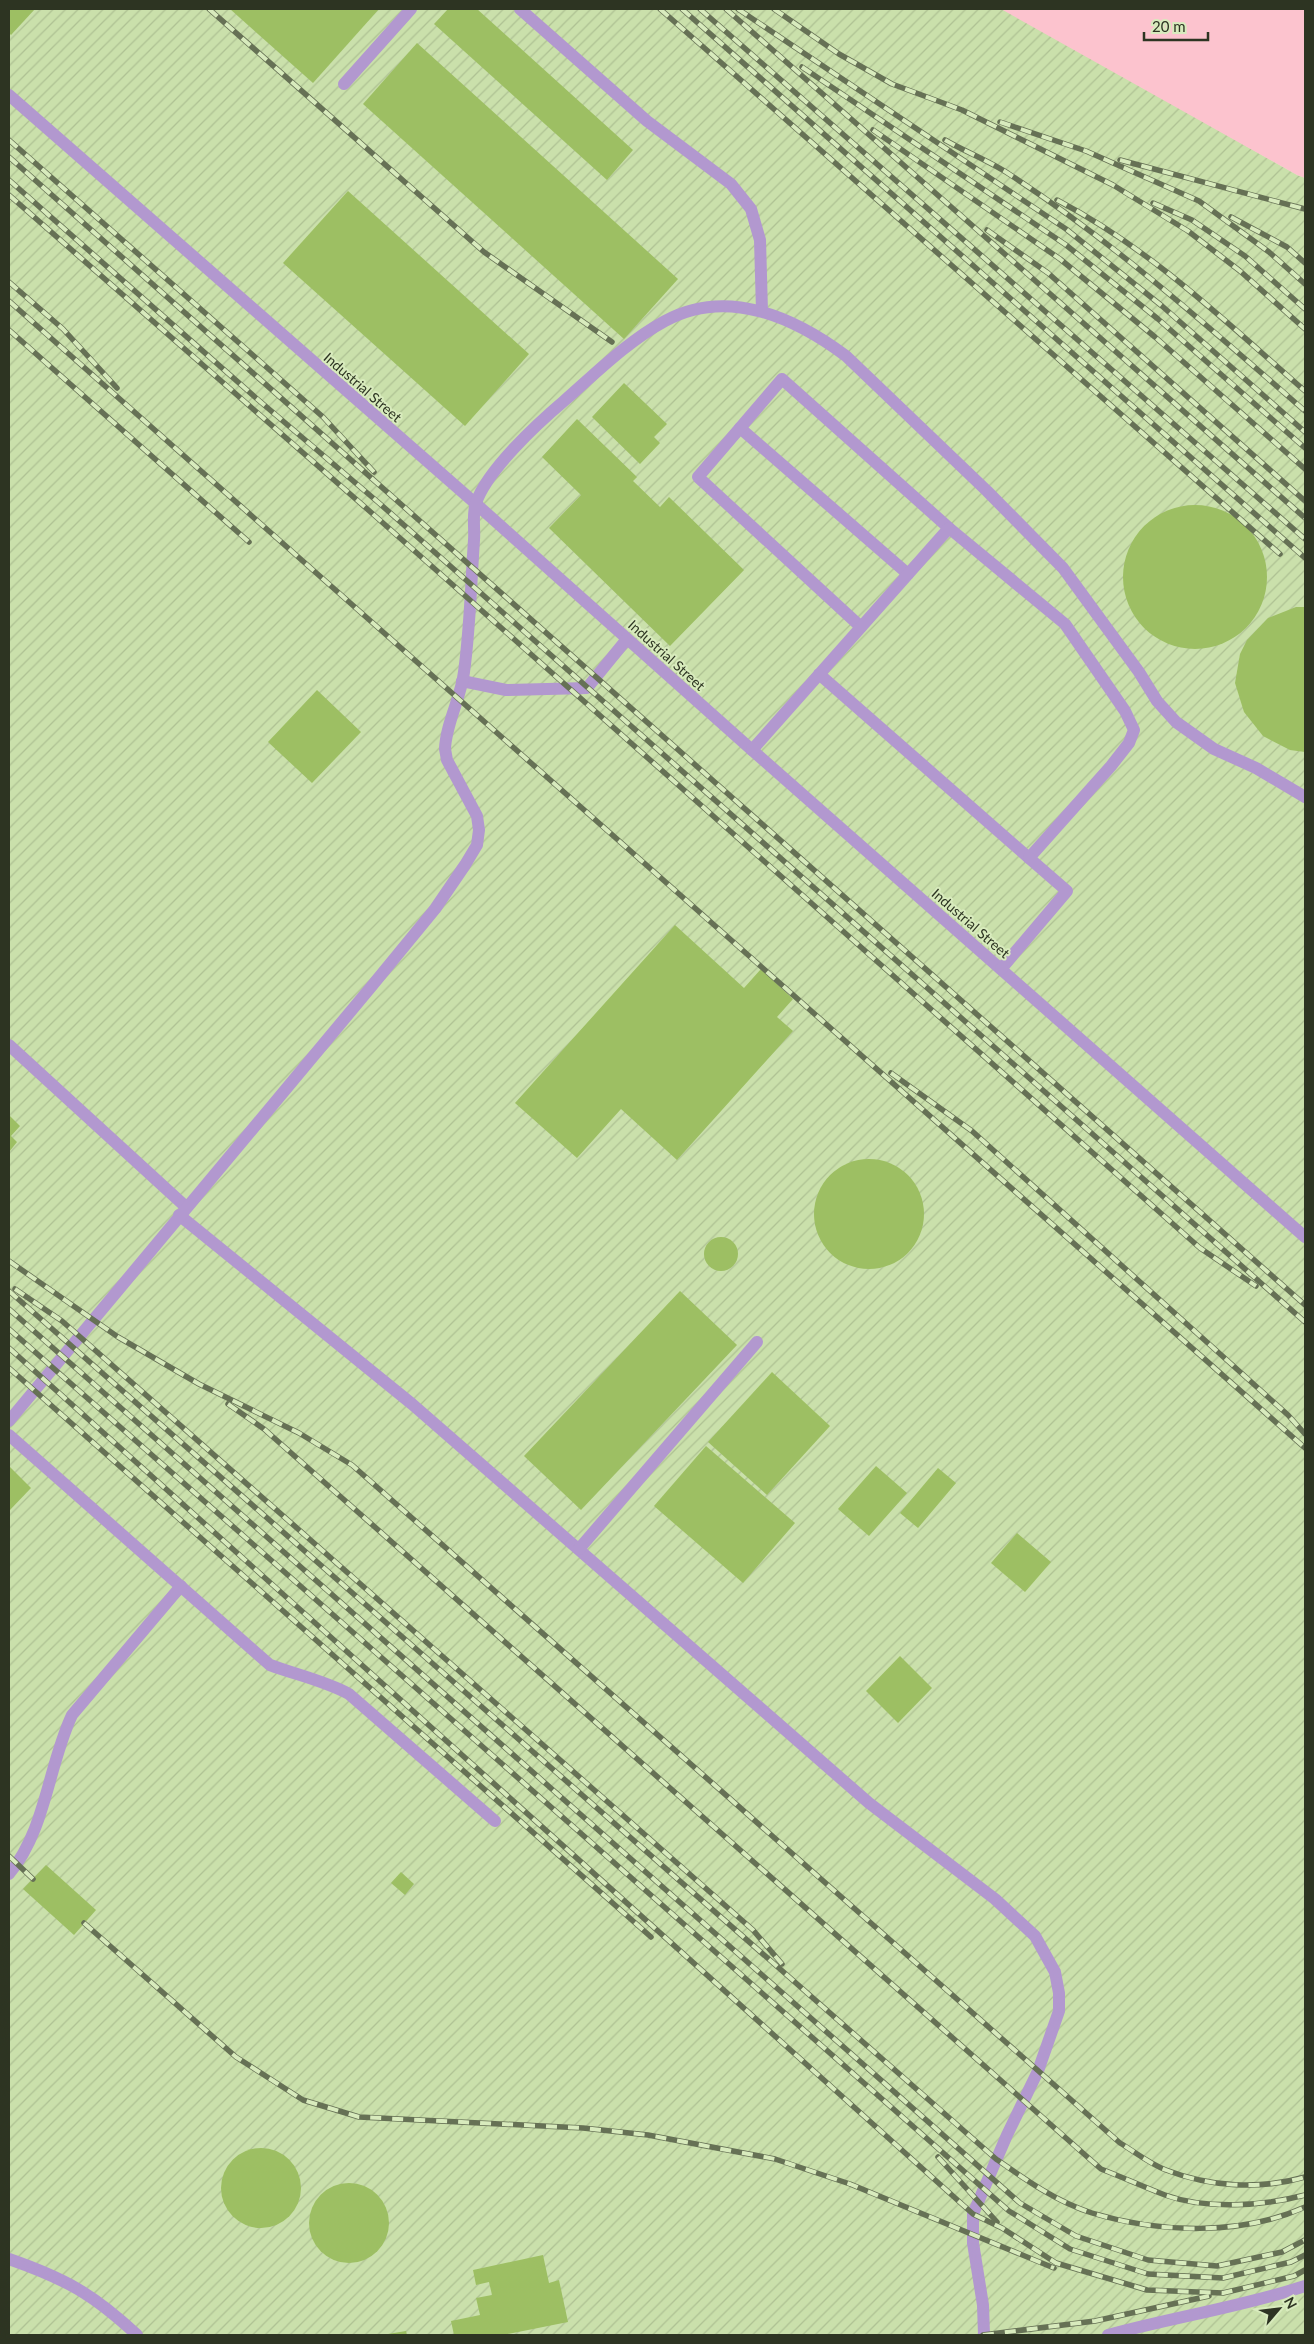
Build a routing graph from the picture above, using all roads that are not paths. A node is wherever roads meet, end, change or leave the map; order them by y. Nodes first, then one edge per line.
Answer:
1 (411, 9) edge
2 (520, 9) edge
3 (344, 84) dead end
4 (9, 95) edge
5 (762, 310) junction
6 (740, 428) junction
7 (475, 503) junction
8 (949, 528) junction
9 (908, 574) junction
10 (861, 627) junction
11 (627, 639) junction
12 (819, 674) junction
13 (462, 681) junction
14 (752, 750) junction
15 (1305, 797) edge
16 (1028, 858) junction
17 (1001, 969) junction
18 (9, 1045) edge
19 (183, 1211) junction
20 (1305, 1237) edge
21 (757, 1342) dead end
22 (9, 1421) edge
23 (9, 1435) edge
24 (579, 1549) junction
25 (181, 1586) junction
26 (495, 1821) dead end
27 (9, 1874) edge
28 (9, 2259) edge
29 (1305, 2286) edge
30 (137, 2335) edge
31 (984, 2335) edge
32 (1108, 2335) edge

1 - 3 street
2 - 5 street
4 - 7 street, Industrial Street
5 - 7 street
5 - 15 street
6 - 8 street
6 - 9 street
6 - 10 street
7 - 11 street, Industrial Street
7 - 13 street
8 - 9 street
8 - 16 street
9 - 10 street
10 - 12 street
11 - 13 street
11 - 14 street, Industrial Street
12 - 14 street
12 - 16 street
13 - 19 street
14 - 17 street, Industrial Street
16 - 17 street
17 - 20 street, Industrial Street
18 - 19 street
19 - 22 street
19 - 24 street
21 - 24 street
23 - 25 street
24 - 31 street
25 - 26 street
25 - 27 street
28 - 30 street
29 - 32 street

